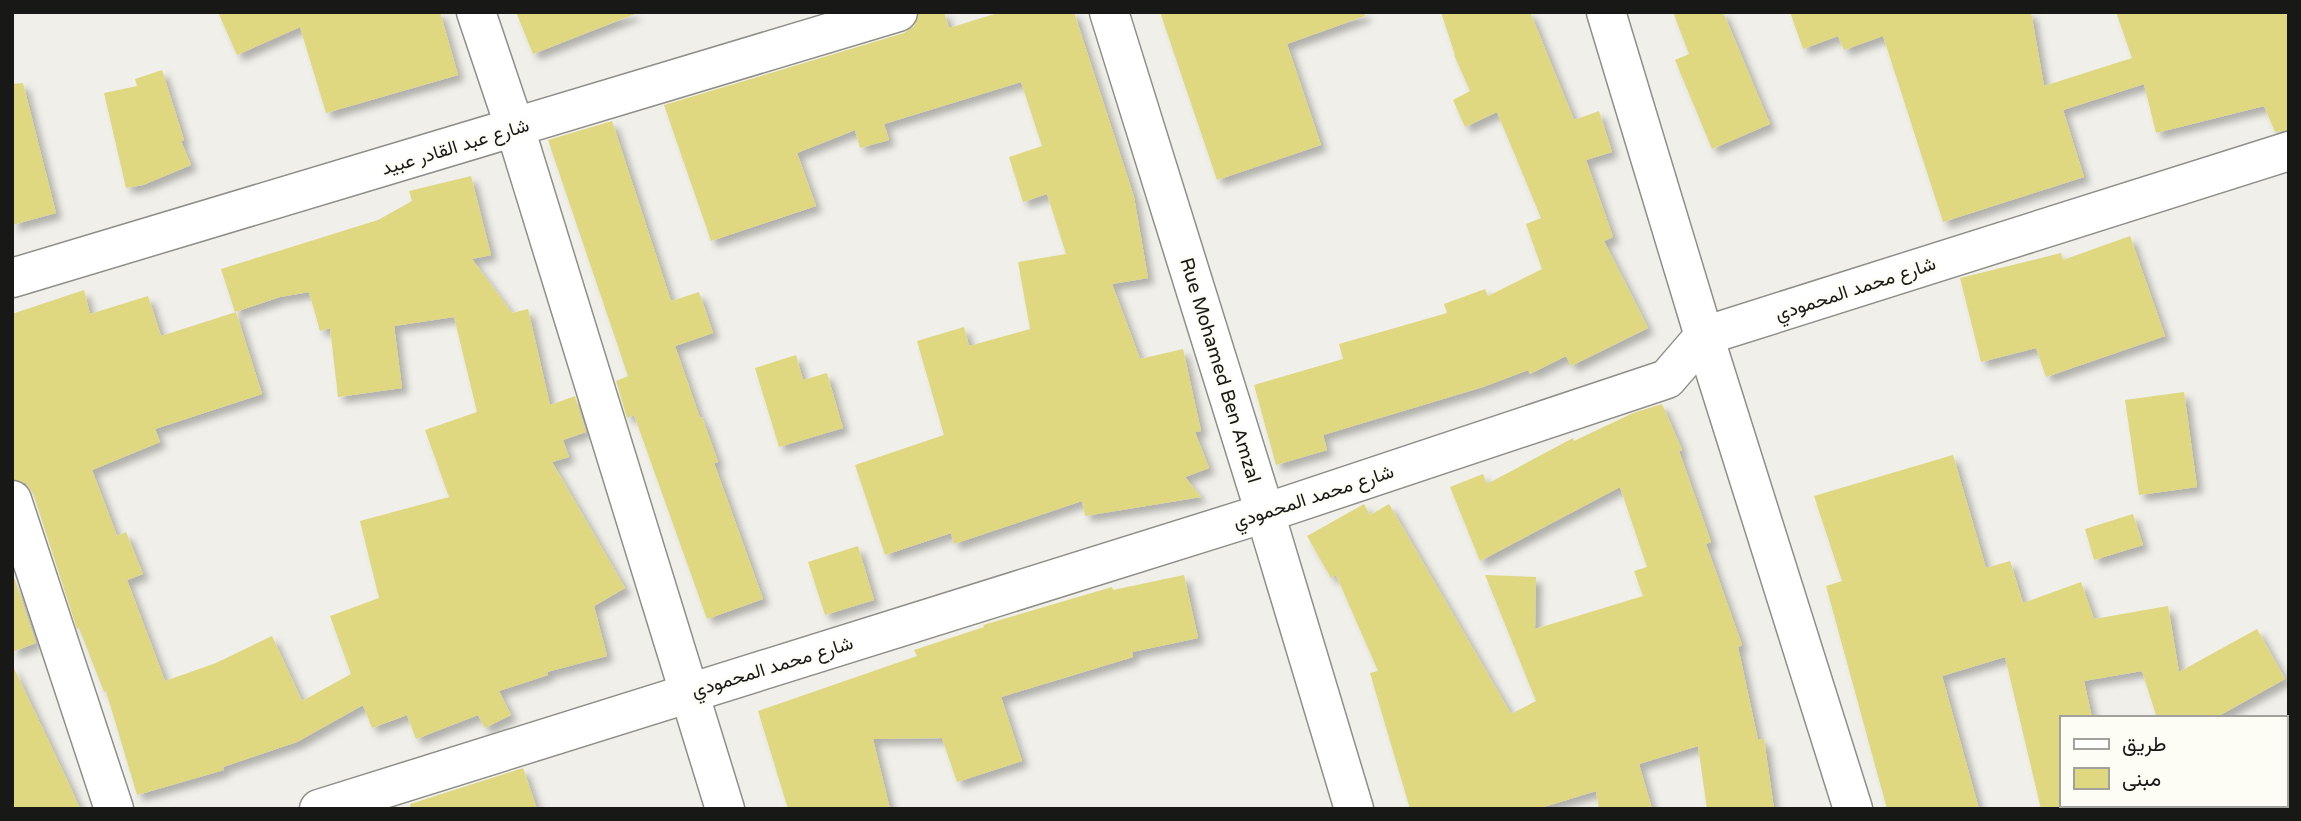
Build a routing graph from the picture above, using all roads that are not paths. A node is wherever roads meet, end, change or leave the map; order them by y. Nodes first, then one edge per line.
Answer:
1 (476, 12) edge
2 (898, 12) edge
3 (1110, 12) edge
4 (1606, 12) edge
5 (515, 128) junction
6 (2289, 152) edge
7 (12, 278) edge
8 (1704, 336) junction
9 (12, 500) edge
10 (1265, 513) junction
11 (688, 692) junction
12 (114, 809) edge
13 (319, 809) edge
14 (725, 809) edge
15 (1354, 809) edge
16 (1853, 809) edge

1 - 5 street
2 - 5 street, شارع عبد القادر عبيد
3 - 10 street, Rue Mohamed Ben Amzal
4 - 8 street
5 - 7 street, شارع عبد القادر عبيد
5 - 11 street
6 - 8 street, شارع محمد المحمودي
8 - 10 street, شارع محمد المحمودي
8 - 16 street
9 - 12 street
10 - 11 street, شارع محمد المحمودي
10 - 15 street, Rue Mohamed Ben Amzal
11 - 13 street, شارع محمد المحمودي
11 - 14 street

